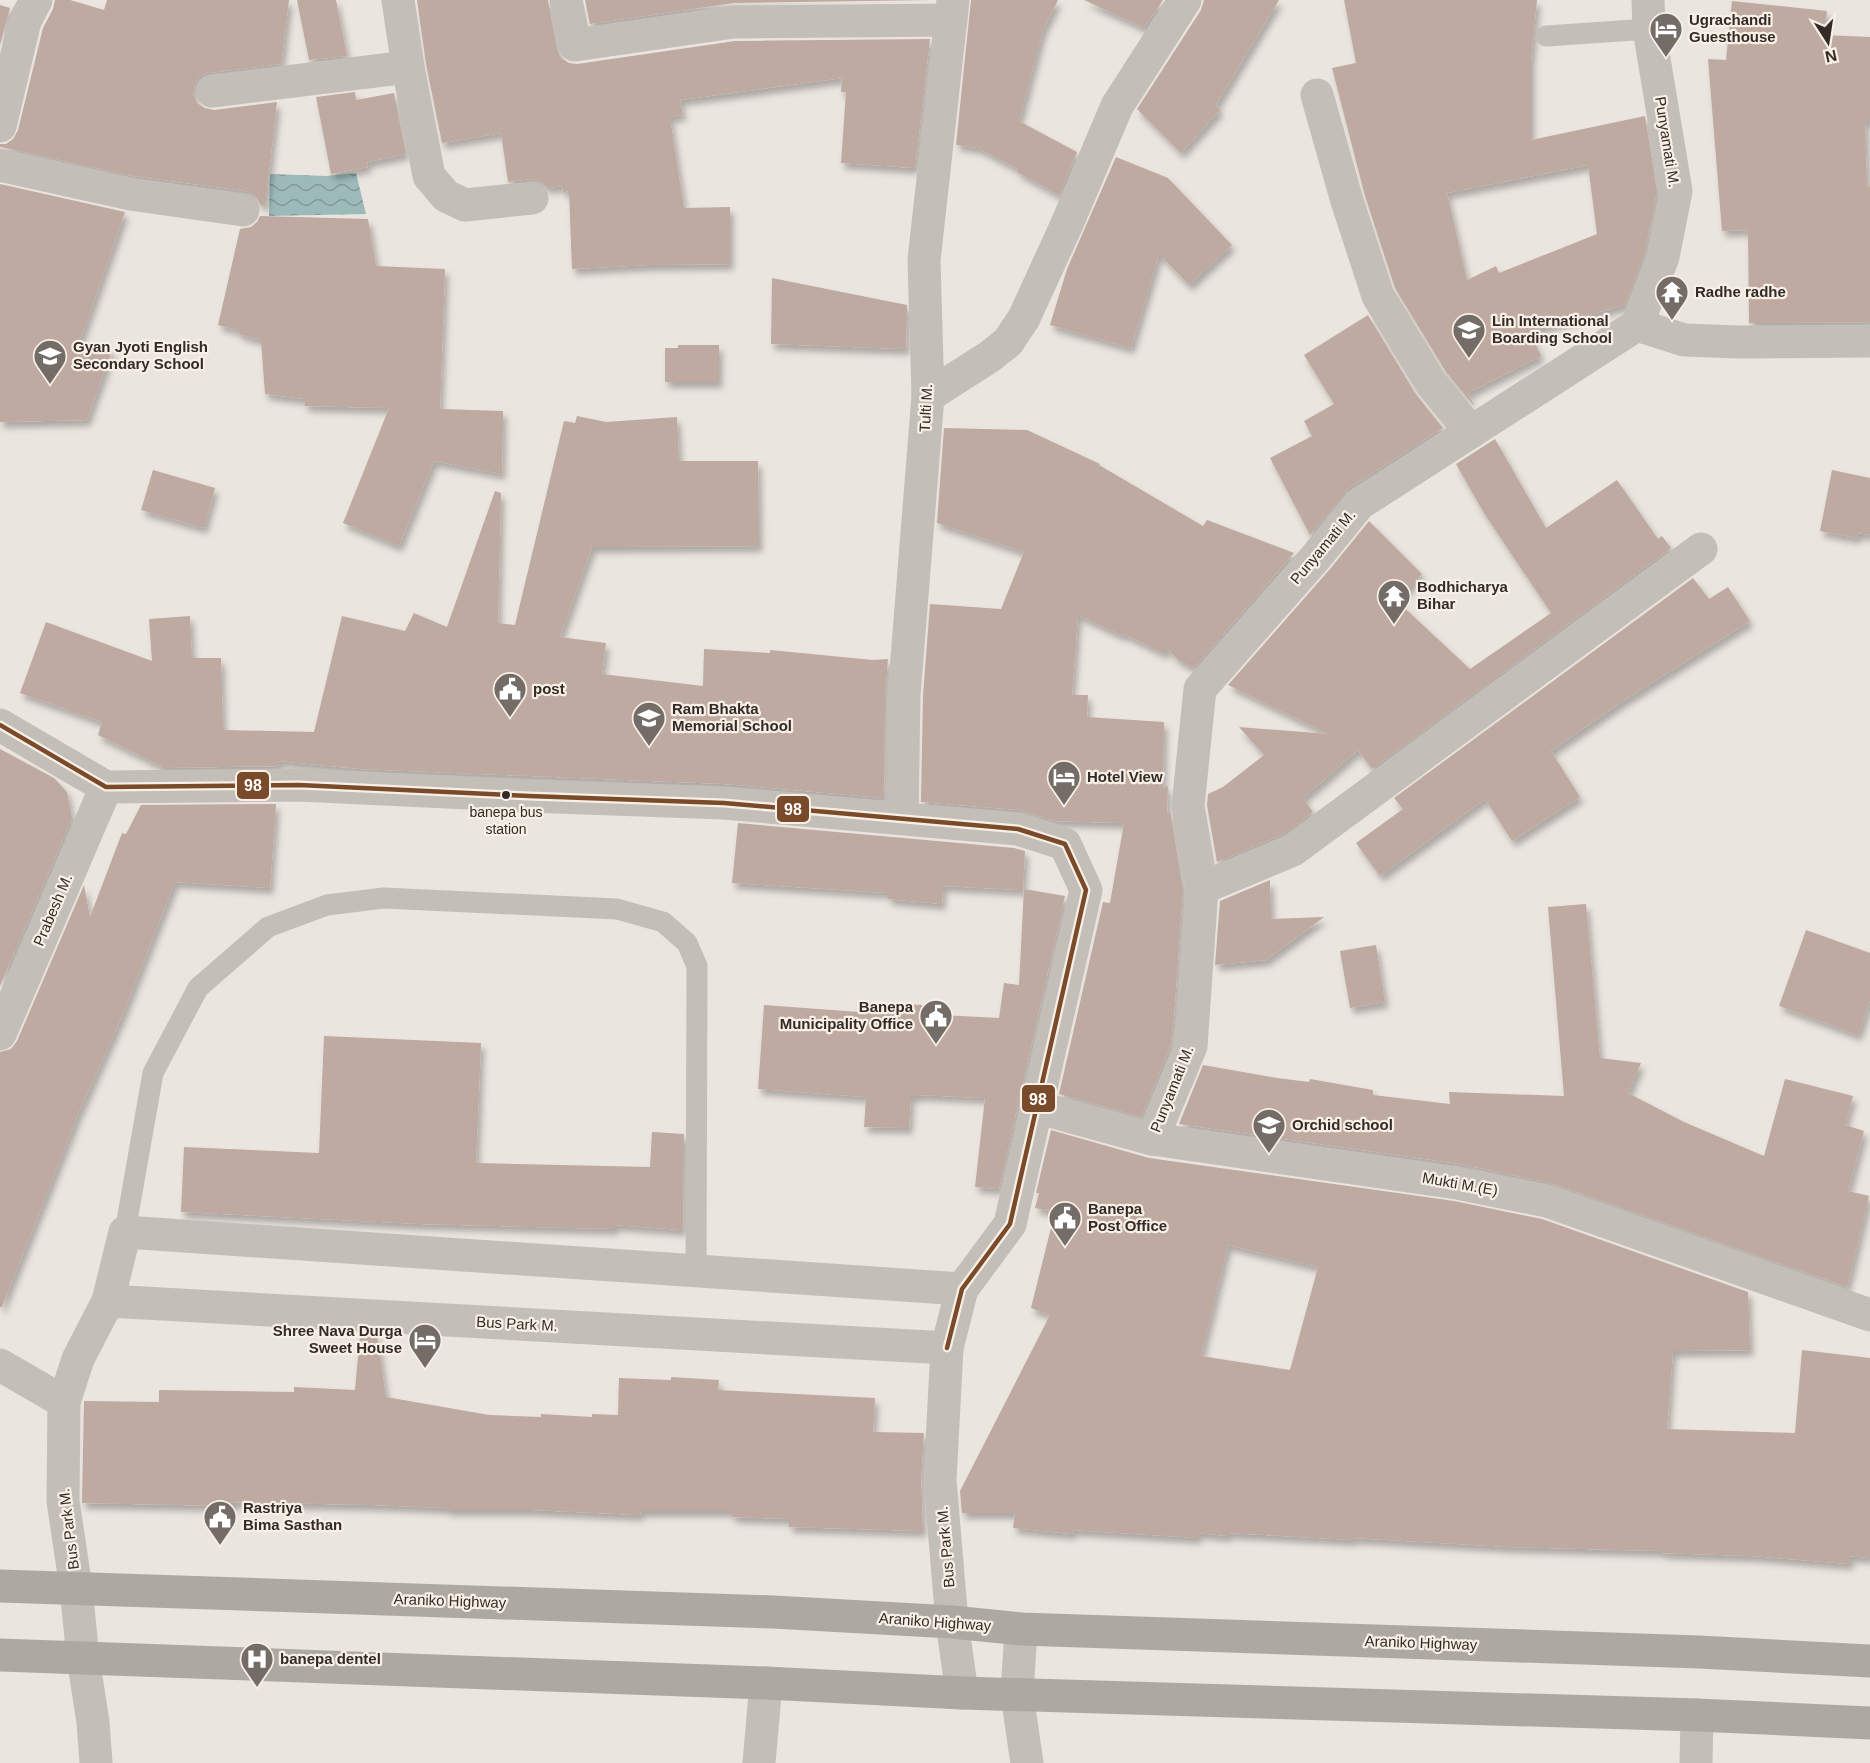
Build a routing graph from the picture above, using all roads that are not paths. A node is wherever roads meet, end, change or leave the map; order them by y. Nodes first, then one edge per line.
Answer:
1 (36, 0) edge
2 (398, 0) edge
3 (566, 0) edge
4 (1185, 0) edge
5 (952, 10) edge
6 (733, 11) edge
7 (1649, 15) edge
8 (1546, 36) dead end
9 (408, 67) junction
10 (212, 91) dead end
11 (1317, 95) dead end
12 (0, 126) edge
13 (0, 165) edge
14 (532, 198) dead end
15 (243, 210) dead end
16 (1636, 325) junction
17 (1870, 341) edge
18 (928, 396) junction
19 (1471, 432) junction
20 (1701, 549) dead end
21 (0, 725) edge
22 (106, 787) junction
23 (902, 817) junction
24 (1202, 888) junction
25 (0, 1034) edge
26 (1036, 1107) junction
27 (1152, 1139) junction
28 (125, 1232) junction
29 (696, 1271) junction
30 (962, 1289) junction
31 (108, 1301) junction
32 (1870, 1315) edge
33 (947, 1348) junction
34 (0, 1365) edge
35 (64, 1402) junction
36 (0, 1586) edge
37 (76, 1588) junction
38 (952, 1622) junction
39 (1021, 1629) junction
40 (0, 1655) edge
41 (83, 1658) junction
42 (1870, 1661) edge
43 (766, 1683) junction
44 (962, 1693) junction
45 (1017, 1695) junction
46 (1697, 1715) junction
47 (1870, 1723) edge
48 (96, 1763) edge
49 (759, 1763) edge
50 (1027, 1763) edge
51 (1696, 1763) edge

1 - 12 street
2 - 9 street
3 - 6 street
4 - 18 street
5 - 6 street
5 - 18 street, Tulti M.
7 - 8 lane
7 - 16 street, Punyamati M.
9 - 10 street
9 - 14 street
11 - 19 street
13 - 15 street
16 - 17 street
16 - 19 street, Punyamati M.
18 - 23 street, Tulti M.
19 - 24 street, Punyamati M.
20 - 24 street
21 - 22 street
22 - 23 street
22 - 25 street, Prabesh M.
23 - 26 street
24 - 27 street, Punyamati M.
26 - 27 street, Mukti M.(E)
26 - 30 street
27 - 32 street, Mukti M.(E)
28 - 29 street
28 - 29 lane
28 - 31 street
29 - 30 street
30 - 33 street
31 - 33 street, Bus Park M.
31 - 35 street, Bus Park M.
33 - 38 street, Bus Park M.
34 - 35 street
35 - 37 street, Bus Park M.
36 - 37 highway, Araniko Highway
37 - 38 highway, Araniko Highway
37 - 41 street, Bus Park M.
38 - 39 highway, Araniko Highway
38 - 44 street, Bus Park M.
39 - 42 highway, Araniko Highway
39 - 45 street
40 - 41 highway
41 - 43 highway
41 - 48 street, Bus Park M.
43 - 44 highway
43 - 49 street
44 - 45 highway
45 - 46 highway
45 - 50 street
46 - 47 highway
46 - 51 street

